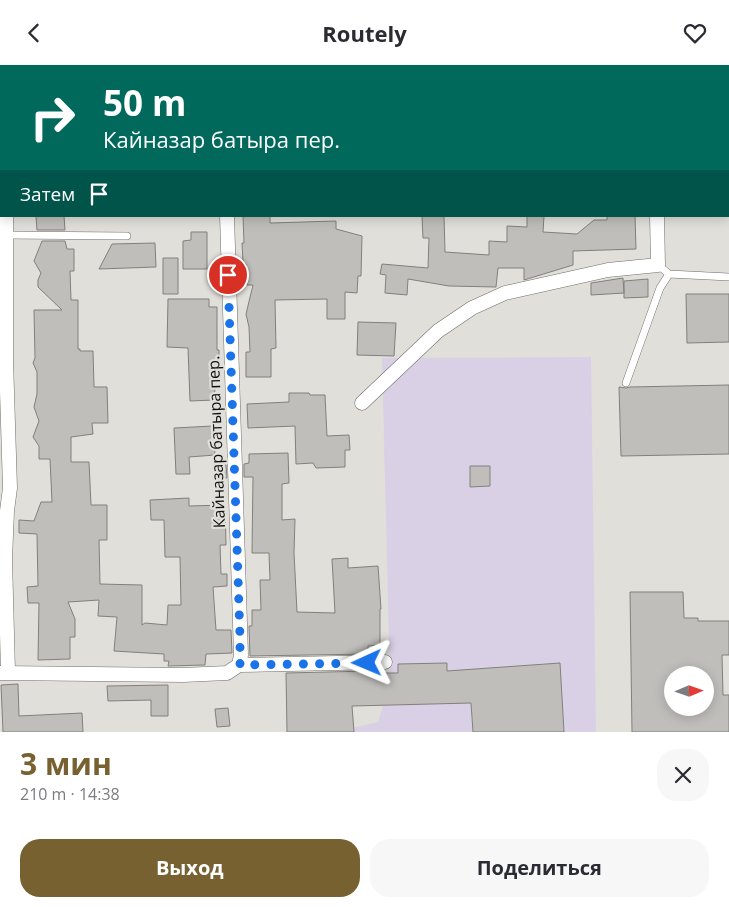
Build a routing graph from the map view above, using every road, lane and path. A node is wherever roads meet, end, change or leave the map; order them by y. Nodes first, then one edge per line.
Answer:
1 (6, 217) edge
2 (227, 217) edge
3 (657, 217) edge
4 (6, 235) junction
5 (127, 236) dead end
6 (658, 265) junction
7 (669, 273) junction
8 (729, 277) edge
9 (626, 383) dead end
10 (362, 403) dead end
11 (3, 511) edge
12 (385, 662) dead end
13 (240, 665) junction
14 (4, 673) edge

1 - 4 street
2 - 13 street, Кайназар батыра пер.
3 - 6 street
4 - 5 lane
4 - 11 street
6 - 7 lane
6 - 10 street
7 - 8 lane
7 - 9 lane
11 - 14 street
12 - 13 street
13 - 14 street

